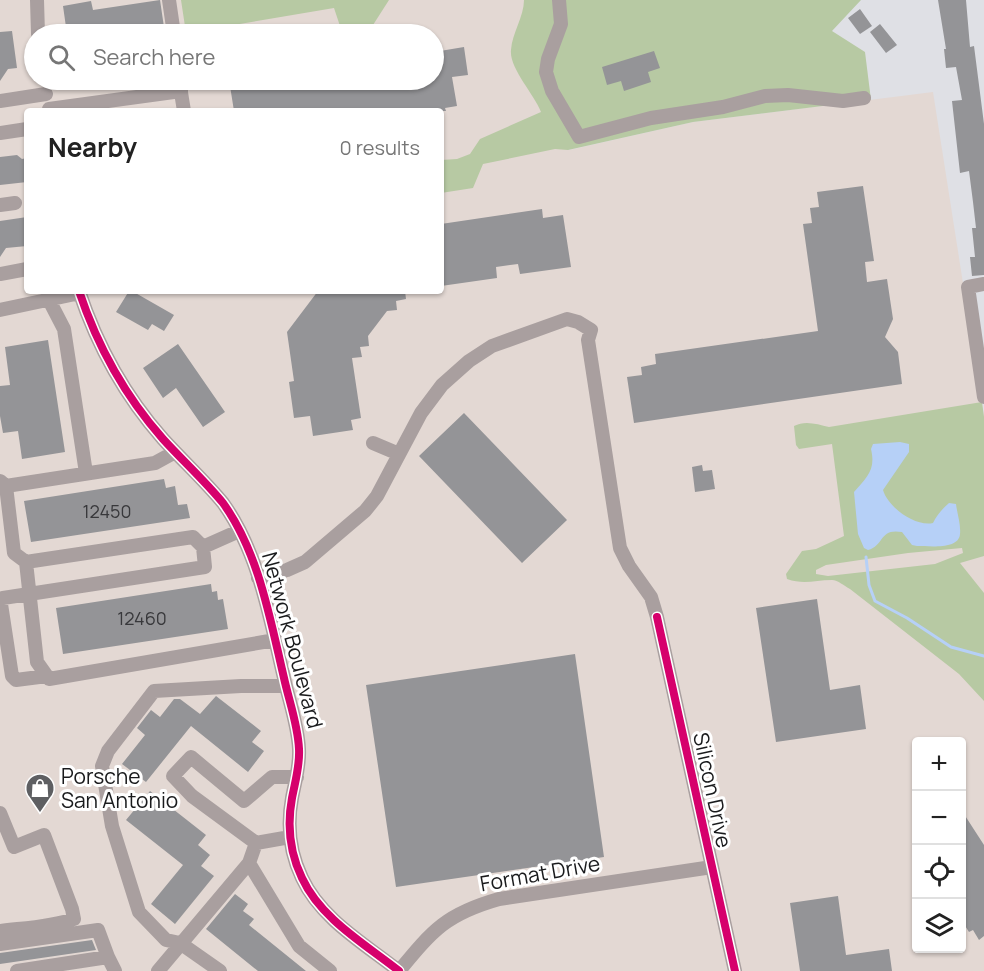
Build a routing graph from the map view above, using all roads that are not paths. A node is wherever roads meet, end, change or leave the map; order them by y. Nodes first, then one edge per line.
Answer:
1 (37, 0) edge
2 (169, 0) edge
3 (559, 0) edge
4 (38, 24) edge
5 (173, 24) edge
6 (33, 90) edge
7 (46, 90) edge
8 (154, 90) edge
9 (181, 90) edge
10 (864, 98) dead end
11 (0, 101) edge
12 (49, 108) edge
13 (59, 108) edge
14 (184, 108) edge
15 (24, 129) edge
16 (0, 133) edge
17 (15, 203) dead end
18 (0, 205) edge
19 (24, 270) edge
20 (0, 274) edge
21 (984, 284) edge
22 (72, 294) edge
23 (81, 294) edge
24 (49, 300) junction
25 (0, 310) edge
26 (984, 397) edge
27 (373, 443) dead end
28 (176, 452) junction
29 (399, 454) junction
30 (86, 473) junction
31 (3, 483) edge
32 (239, 531) junction
33 (203, 547) junction
34 (26, 562) junction
35 (258, 578) junction
36 (30, 593) junction
37 (275, 640) junction
38 (47, 675) junction
39 (286, 686) junction
40 (297, 777) junction
41 (1, 817) edge
42 (290, 837) junction
43 (256, 843) junction
44 (249, 863) junction
45 (712, 867) junction
46 (0, 931) edge
47 (180, 943) junction
48 (0, 944) edge
49 (108, 957) junction
50 (17, 971) edge
51 (115, 971) edge
52 (158, 971) edge
53 (220, 971) edge
54 (330, 971) edge
55 (399, 971) edge
56 (735, 971) edge

1 - 4 street
2 - 5 street
3 - 10 street
6 - 11 street
7 - 12 street
8 - 13 street
9 - 14 street
15 - 16 street
17 - 18 street
19 - 20 street
21 - 26 street
22 - 24 street
23 - 28 street, Network Boulevard
24 - 25 street
24 - 30 street
27 - 29 street
28 - 30 street
28 - 32 street, Network Boulevard
29 - 35 street
29 - 45 street, Silicon Drive
30 - 31 street
31 - 34 street
32 - 33 street
32 - 35 street, Network Boulevard
33 - 34 street
33 - 36 street
34 - 36 street
35 - 37 street, Network Boulevard
36 - 38 street
36 - 38 street
37 - 38 street
37 - 39 street, Network Boulevard
39 - 40 street, Network Boulevard
39 - 47 street
40 - 42 street, Network Boulevard
40 - 43 street
41 - 46 street
42 - 43 street
42 - 55 street, Network Boulevard
43 - 44 street
44 - 47 street
44 - 54 street
45 - 55 street, Format Drive
45 - 56 street, Silicon Drive
47 - 52 street
47 - 53 street
48 - 49 street
49 - 50 street
49 - 51 street

